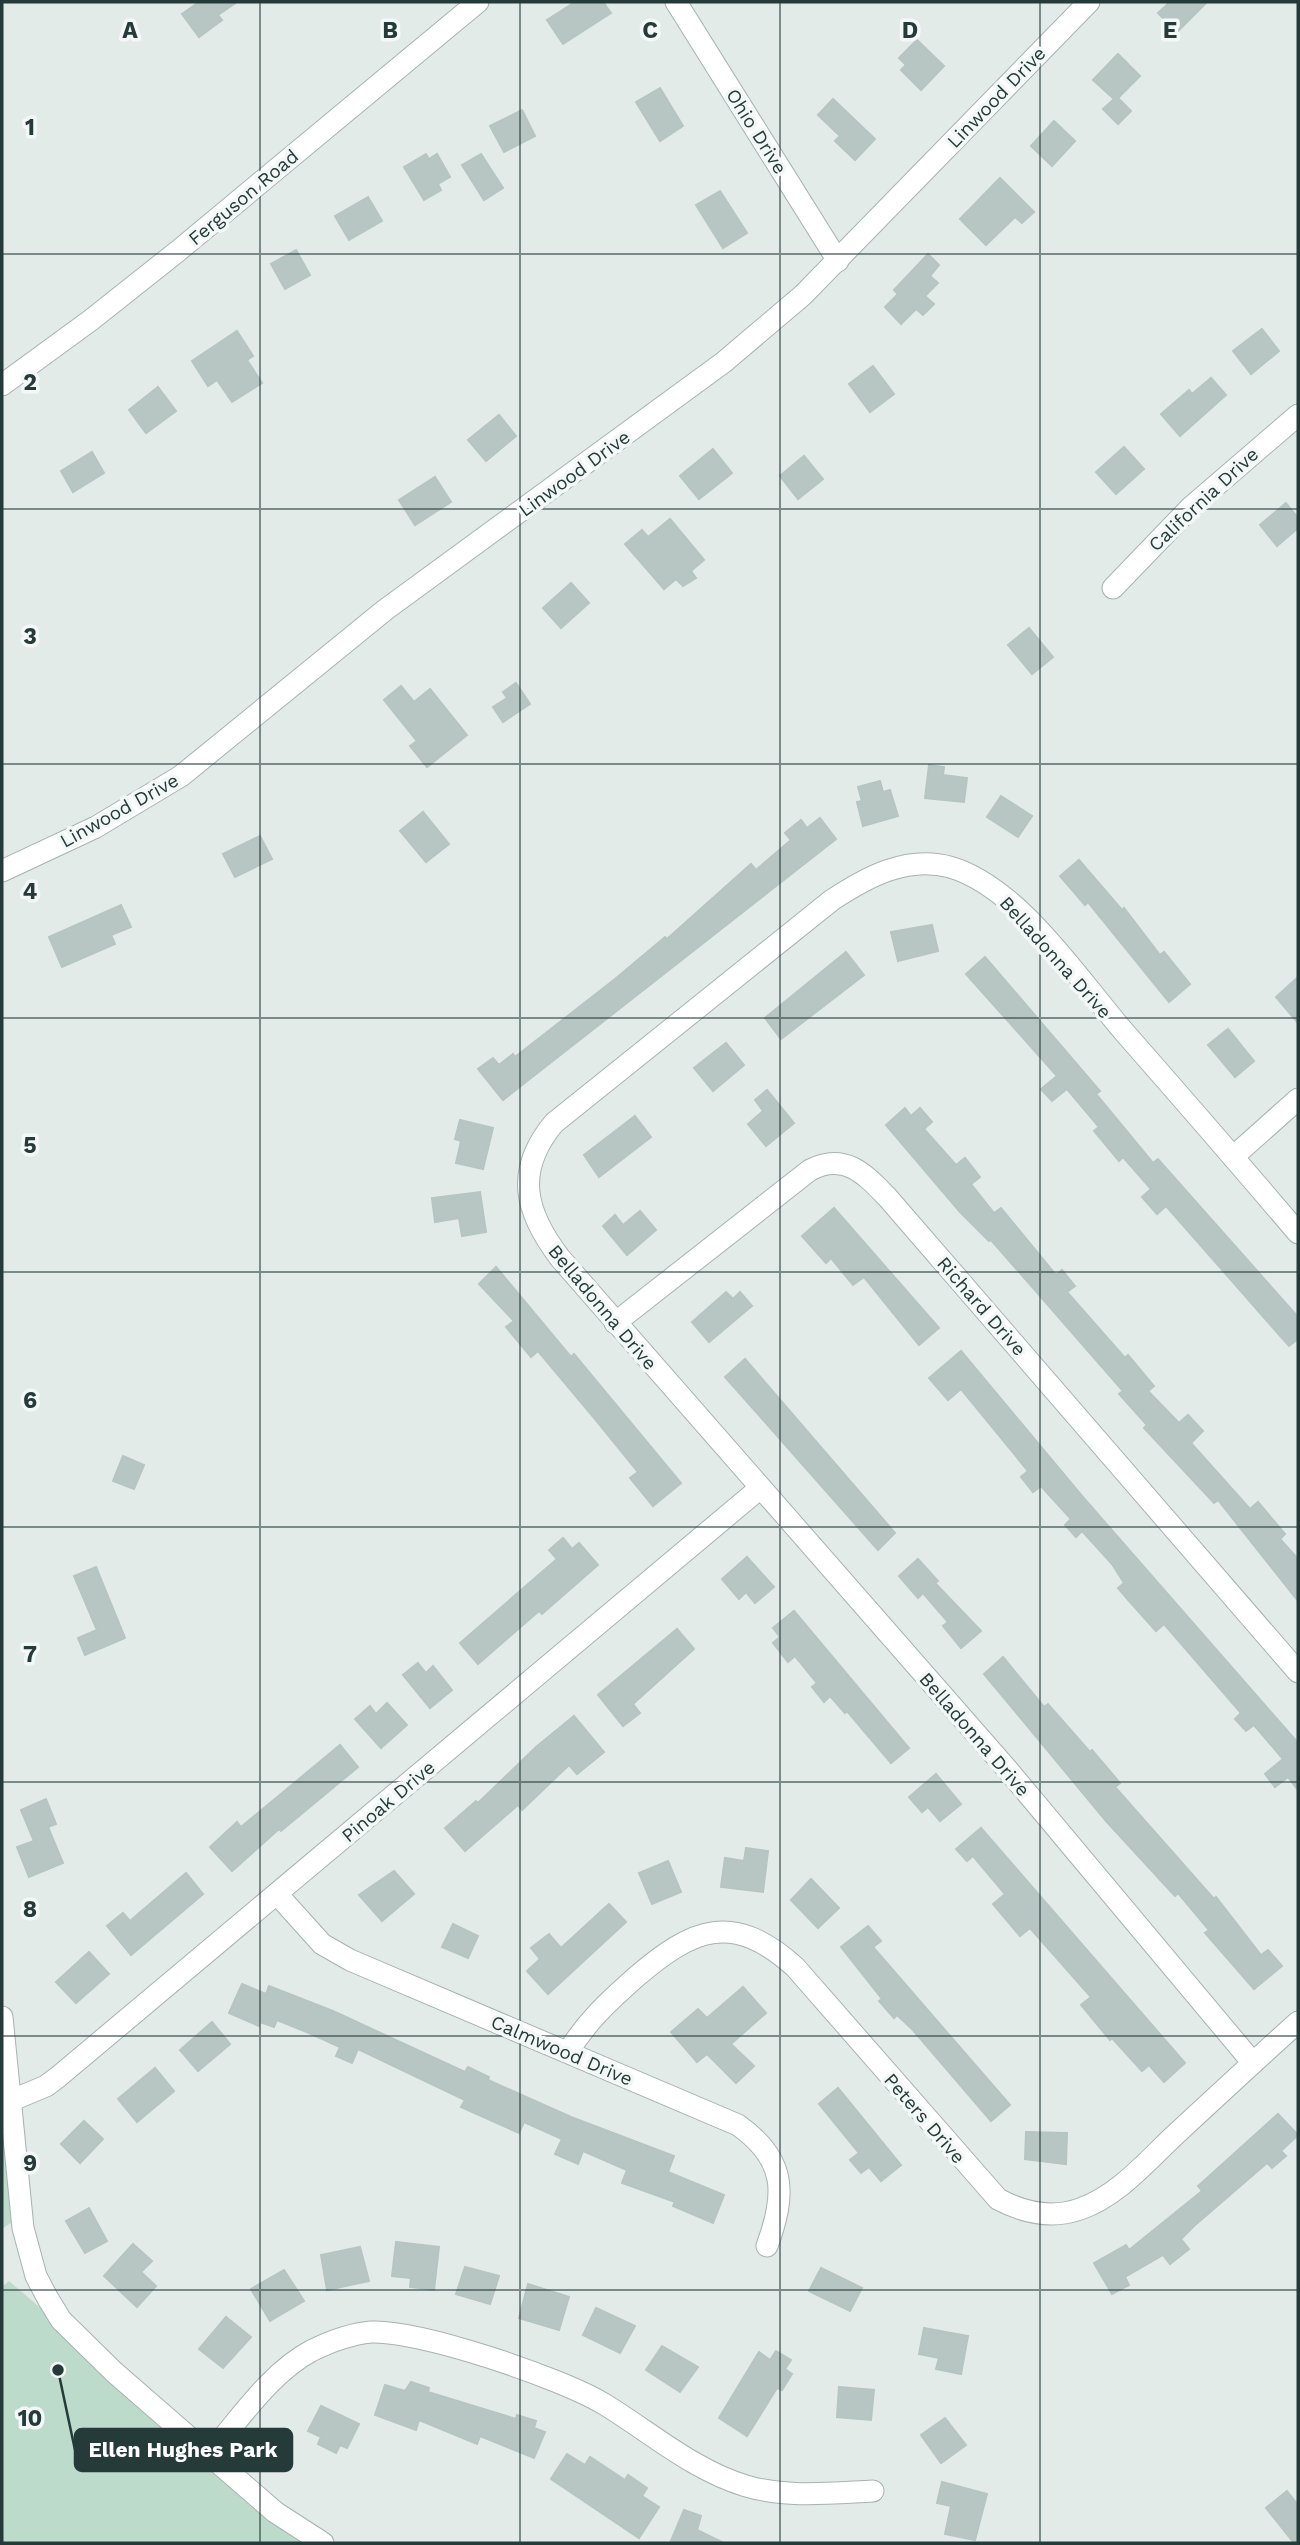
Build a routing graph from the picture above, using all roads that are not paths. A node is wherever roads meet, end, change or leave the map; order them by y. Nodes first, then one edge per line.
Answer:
1 (478, 2) edge
2 (676, 2) edge
3 (1089, 2) edge
4 (838, 261) junction
5 (2, 385) edge
6 (1298, 415) edge
7 (1113, 588) dead end
8 (2, 871) edge
9 (1298, 1099) edge
10 (1233, 1157) junction
11 (1298, 1233) edge
12 (615, 1323) junction
13 (759, 1489) junction
14 (1298, 1672) edge
15 (277, 1894) junction
16 (2, 2017) edge
17 (1298, 2022) edge
18 (568, 2052) junction
19 (1253, 2063) junction
20 (10, 2101) junction
21 (767, 2246) dead end
22 (210, 2454) junction
23 (873, 2491) dead end
24 (323, 2543) edge

1 - 5 street, Ferguson Road
2 - 4 street, Ohio Drive
3 - 4 street, Linwood Drive
4 - 8 street, Linwood Drive
6 - 7 street, California Drive
9 - 10 street
10 - 11 street, Belladonna Drive
10 - 12 street, Belladonna Drive
12 - 13 street, Belladonna Drive
12 - 14 street, Richard Drive
13 - 15 street, Pinoak Drive
13 - 19 street, Belladonna Drive
15 - 18 street, Calmwood Drive
15 - 20 street, Pinoak Drive
16 - 20 street
17 - 19 street, Peters Drive
18 - 19 street, Peters Drive
18 - 21 street, Calmwood Drive
20 - 22 street
22 - 23 street
22 - 24 street

